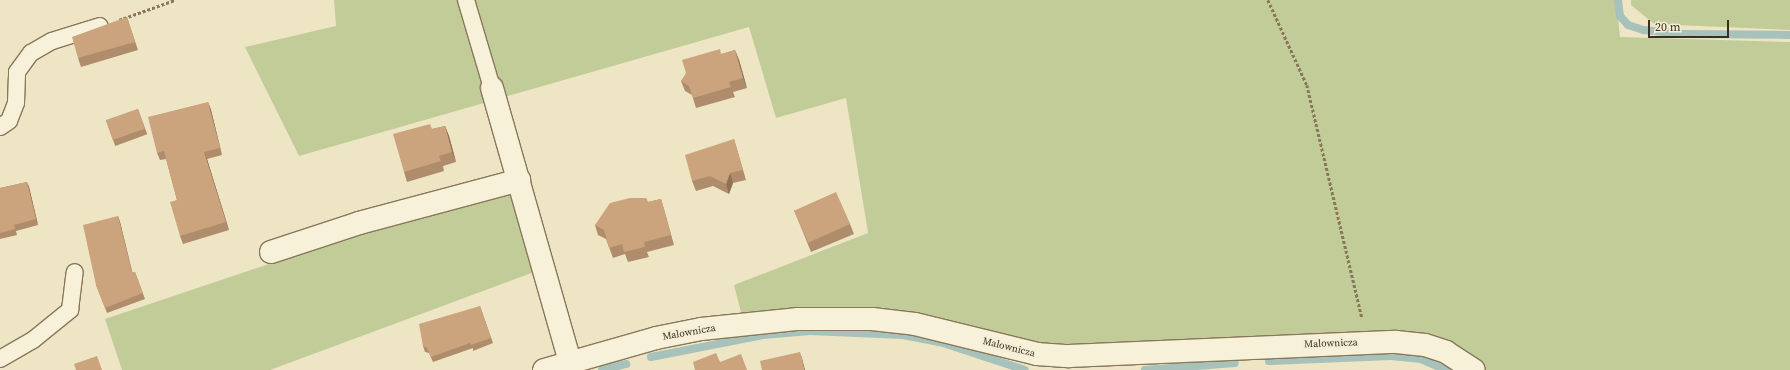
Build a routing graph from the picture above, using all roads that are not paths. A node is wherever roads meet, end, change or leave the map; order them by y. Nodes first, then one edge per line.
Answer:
1 (466, 0) edge
2 (100, 26) edge
3 (492, 88) joint
4 (0, 126) edge
5 (519, 180) junction
6 (271, 252) dead end
7 (75, 272) dead end
8 (0, 359) edge
9 (570, 361) junction
10 (1069, 363) edge
11 (544, 370) edge
12 (1474, 370) edge

1 - 3 lane
2 - 4 lane
3 - 5 street
5 - 6 street
5 - 9 street
7 - 8 lane
9 - 10 street, Malownicza
9 - 11 street, Malownicza
10 - 12 street, Malownicza

